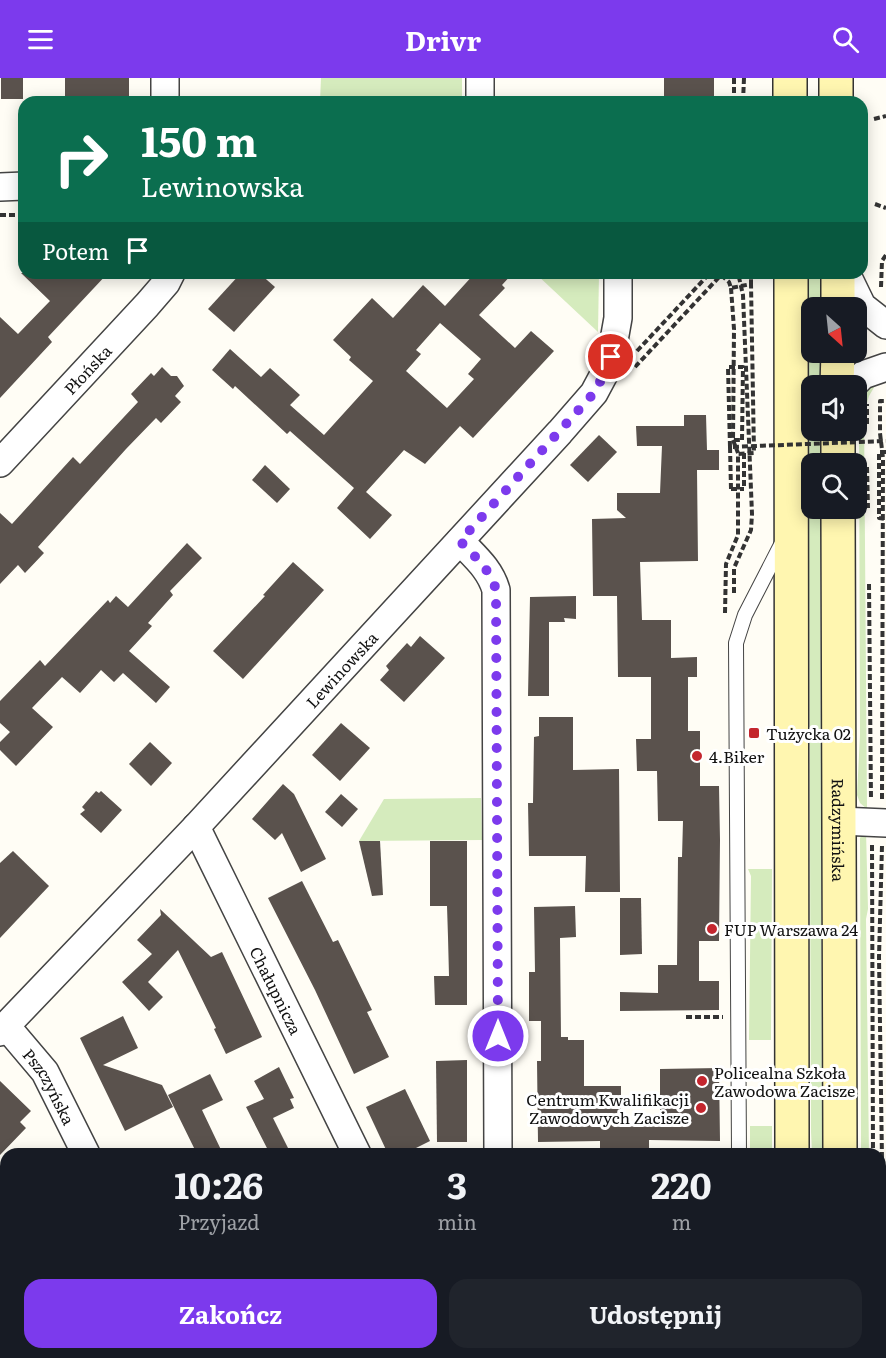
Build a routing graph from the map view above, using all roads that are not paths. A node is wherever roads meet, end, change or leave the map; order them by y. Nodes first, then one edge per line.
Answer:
1 (165, 78) edge
2 (480, 78) edge
3 (836, 78) edge
4 (165, 96) edge
5 (480, 96) edge
6 (836, 96) edge
7 (18, 186) edge
8 (0, 187) edge
9 (168, 279) edge
10 (618, 279) edge
11 (791, 279) edge
12 (838, 279) edge
13 (849, 279) edge
14 (838, 297) edge
15 (884, 323) edge
16 (885, 367) edge
17 (863, 375) edge
18 (0, 464) edge
19 (853, 519) edge
20 (792, 523) junction
21 (460, 541) junction
22 (870, 822) edge
23 (196, 827) junction
24 (3, 1029) edge
25 (83, 1148) edge
26 (354, 1148) edge
27 (498, 1148) edge
28 (739, 1148) edge
29 (792, 1148) edge
30 (841, 1148) edge

1 - 4 street
2 - 5 street
3 - 6 main road
7 - 8 street
9 - 18 street, Płońska
10 - 21 street, Lewinowska
11 - 20 main road
12 - 14 main road
13 - 15 street
16 - 17 street
19 - 22 main road, Radzymińska
20 - 28 lane
20 - 29 main road
21 - 23 street, Lewinowska
21 - 27 street
22 - 30 main road, Radzymińska
23 - 24 street, Lewinowska
23 - 26 street, Chałupnicza
24 - 25 street, Pszczyńska

